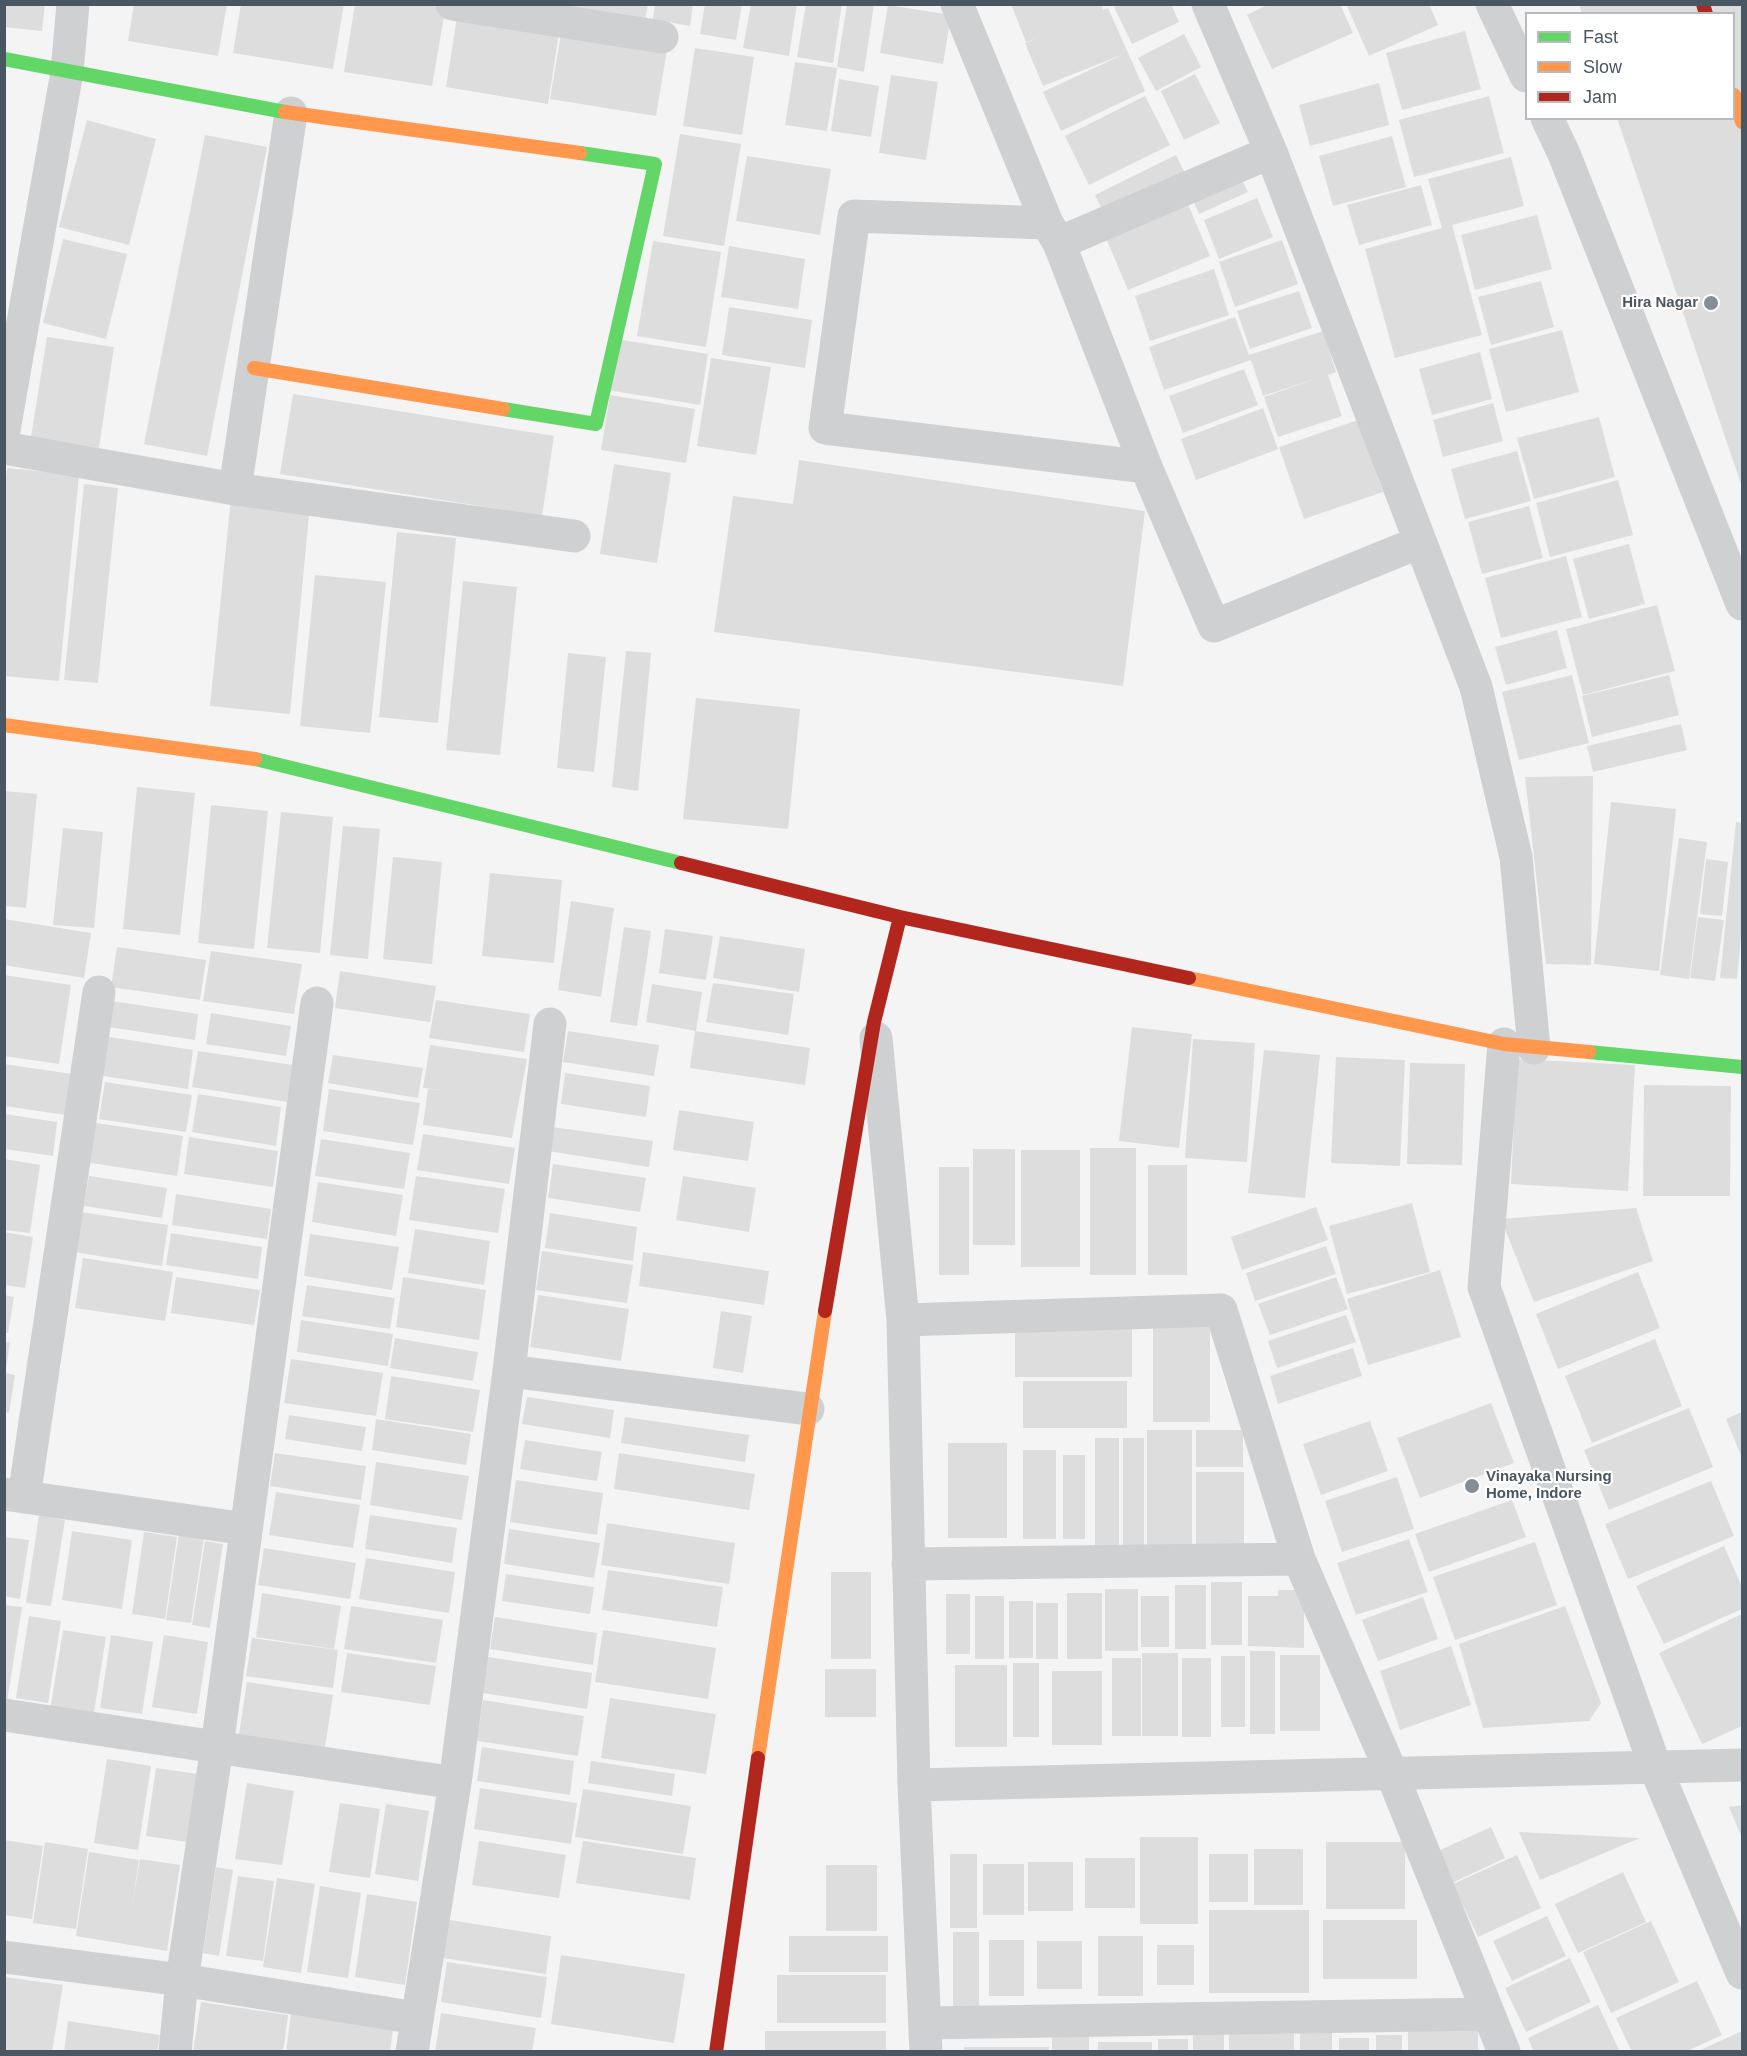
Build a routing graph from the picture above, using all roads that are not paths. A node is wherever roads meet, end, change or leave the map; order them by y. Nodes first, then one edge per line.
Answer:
1 (73, 4) edge
2 (452, 4) edge
3 (957, 4) edge
4 (1208, 4) edge
5 (1492, 4) edge
6 (662, 37) dead end
7 (4, 59) edge
8 (67, 72) junction
9 (1525, 72) edge
10 (1735, 98) edge
11 (291, 113) junction
12 (1548, 120) edge
13 (1743, 122) edge
14 (1271, 152) junction
15 (1053, 233) junction
16 (13, 337) edge
17 (254, 368) junction
18 (4, 430) edge
19 (4, 448) edge
20 (1146, 467) junction
21 (234, 489) junction
22 (574, 536) dead end
23 (1420, 542) junction
24 (1743, 604) edge
25 (4, 725) edge
26 (900, 917) junction
27 (99, 992) dead end
28 (317, 1003) dead end
29 (874, 1022) junction
30 (550, 1024) dead end
31 (1519, 1046) junction
32 (1743, 1066) edge
33 (903, 1320) junction
34 (509, 1371) junction
35 (808, 1410) junction
36 (14, 1496) edge
37 (246, 1529) junction
38 (1299, 1559) junction
39 (908, 1564) junction
40 (4, 1715) edge
41 (217, 1747) junction
42 (1743, 1765) edge
43 (1656, 1768) junction
44 (1392, 1774) junction
45 (455, 1784) junction
46 (914, 1785) junction
47 (4, 1957) edge
48 (1743, 1973) edge
49 (182, 1980) junction
50 (1488, 2014) junction
51 (416, 2018) junction
52 (926, 2037) edge
53 (175, 2052) edge
54 (412, 2052) edge
55 (717, 2052) edge
56 (1504, 2052) edge

1 - 8 street
2 - 6 street
3 - 15 street
4 - 14 street
5 - 9 street
7 - 8 street
8 - 11 street
8 - 16 street
10 - 13 street
11 - 17 street
11 - 17 street
12 - 24 street
14 - 15 street
14 - 23 street
15 - 20 street
15 - 20 street
16 - 18 street
17 - 21 street
19 - 21 street
20 - 23 street
21 - 22 street
23 - 31 street
25 - 26 street
26 - 29 street
26 - 31 street
27 - 36 street
28 - 37 street
29 - 33 street
29 - 35 street
30 - 34 street
31 - 32 street
31 - 43 street
33 - 38 street
33 - 39 street
34 - 35 street
34 - 45 street
35 - 55 street
36 - 37 street
37 - 41 street
38 - 39 street
38 - 44 street
39 - 46 street
40 - 41 street
41 - 45 street
41 - 49 street
42 - 43 street
43 - 44 street
43 - 48 street
44 - 46 street
44 - 50 street
45 - 51 street
46 - 52 street
47 - 49 street
49 - 51 street
49 - 53 street
50 - 52 street
50 - 56 street
51 - 54 street

